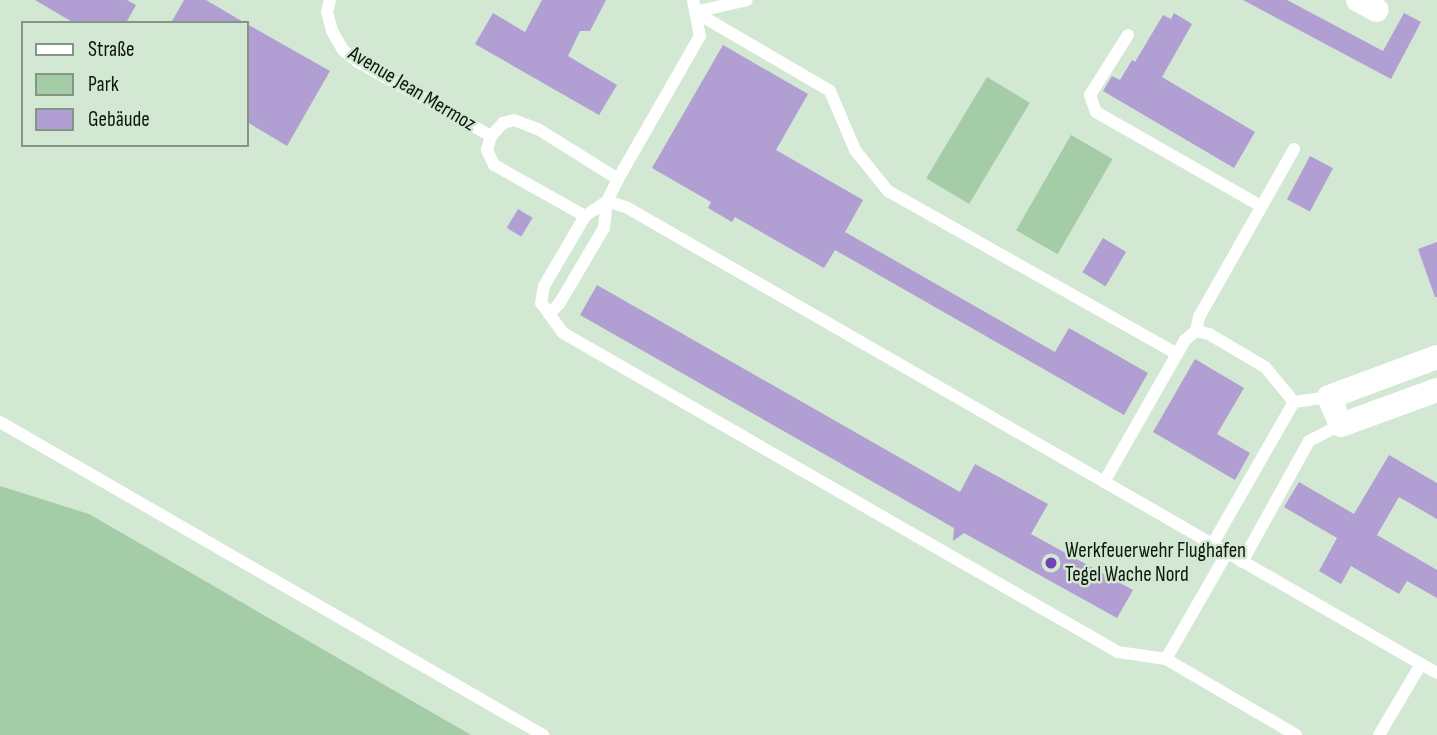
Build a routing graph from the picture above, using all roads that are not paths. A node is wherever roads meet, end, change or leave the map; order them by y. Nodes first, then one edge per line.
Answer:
1 (330, 0) edge
2 (747, 0) edge
3 (694, 6) edge
4 (1128, 35) dead end
5 (491, 136) junction
6 (1294, 149) dead end
7 (618, 178) junction
8 (607, 201) junction
9 (1261, 205) junction
10 (585, 216) junction
11 (549, 314) junction
12 (1196, 331) junction
13 (1177, 354) junction
14 (1437, 357) edge
15 (1437, 390) edge
16 (1329, 397) junction
17 (1294, 402) junction
18 (0, 422) edge
19 (1341, 425) junction
20 (1104, 482) junction
21 (1212, 545) junction
22 (1227, 553) junction
23 (1242, 562) junction
24 (1166, 659) junction
25 (1421, 664) junction
26 (1437, 673) edge
27 (543, 735) edge
28 (1296, 735) edge
29 (1379, 735) edge

1 - 5 lane, Avenue Jean Mermoz
2 - 3 lane
3 - 7 lane
3 - 13 lane
4 - 9 lane
5 - 7 lane
5 - 10 lane
6 - 9 lane
7 - 8 lane
8 - 10 lane
8 - 11 lane
8 - 20 lane
9 - 12 lane
10 - 11 lane
11 - 24 lane
12 - 13 lane
12 - 17 lane
13 - 20 lane
14 - 16 street
15 - 19 street
16 - 17 lane
16 - 19 street
17 - 21 lane
18 - 27 lane
19 - 23 lane
20 - 21 lane
21 - 22 lane
22 - 23 lane
22 - 24 lane
23 - 25 lane
24 - 28 lane
25 - 26 lane
25 - 29 lane

